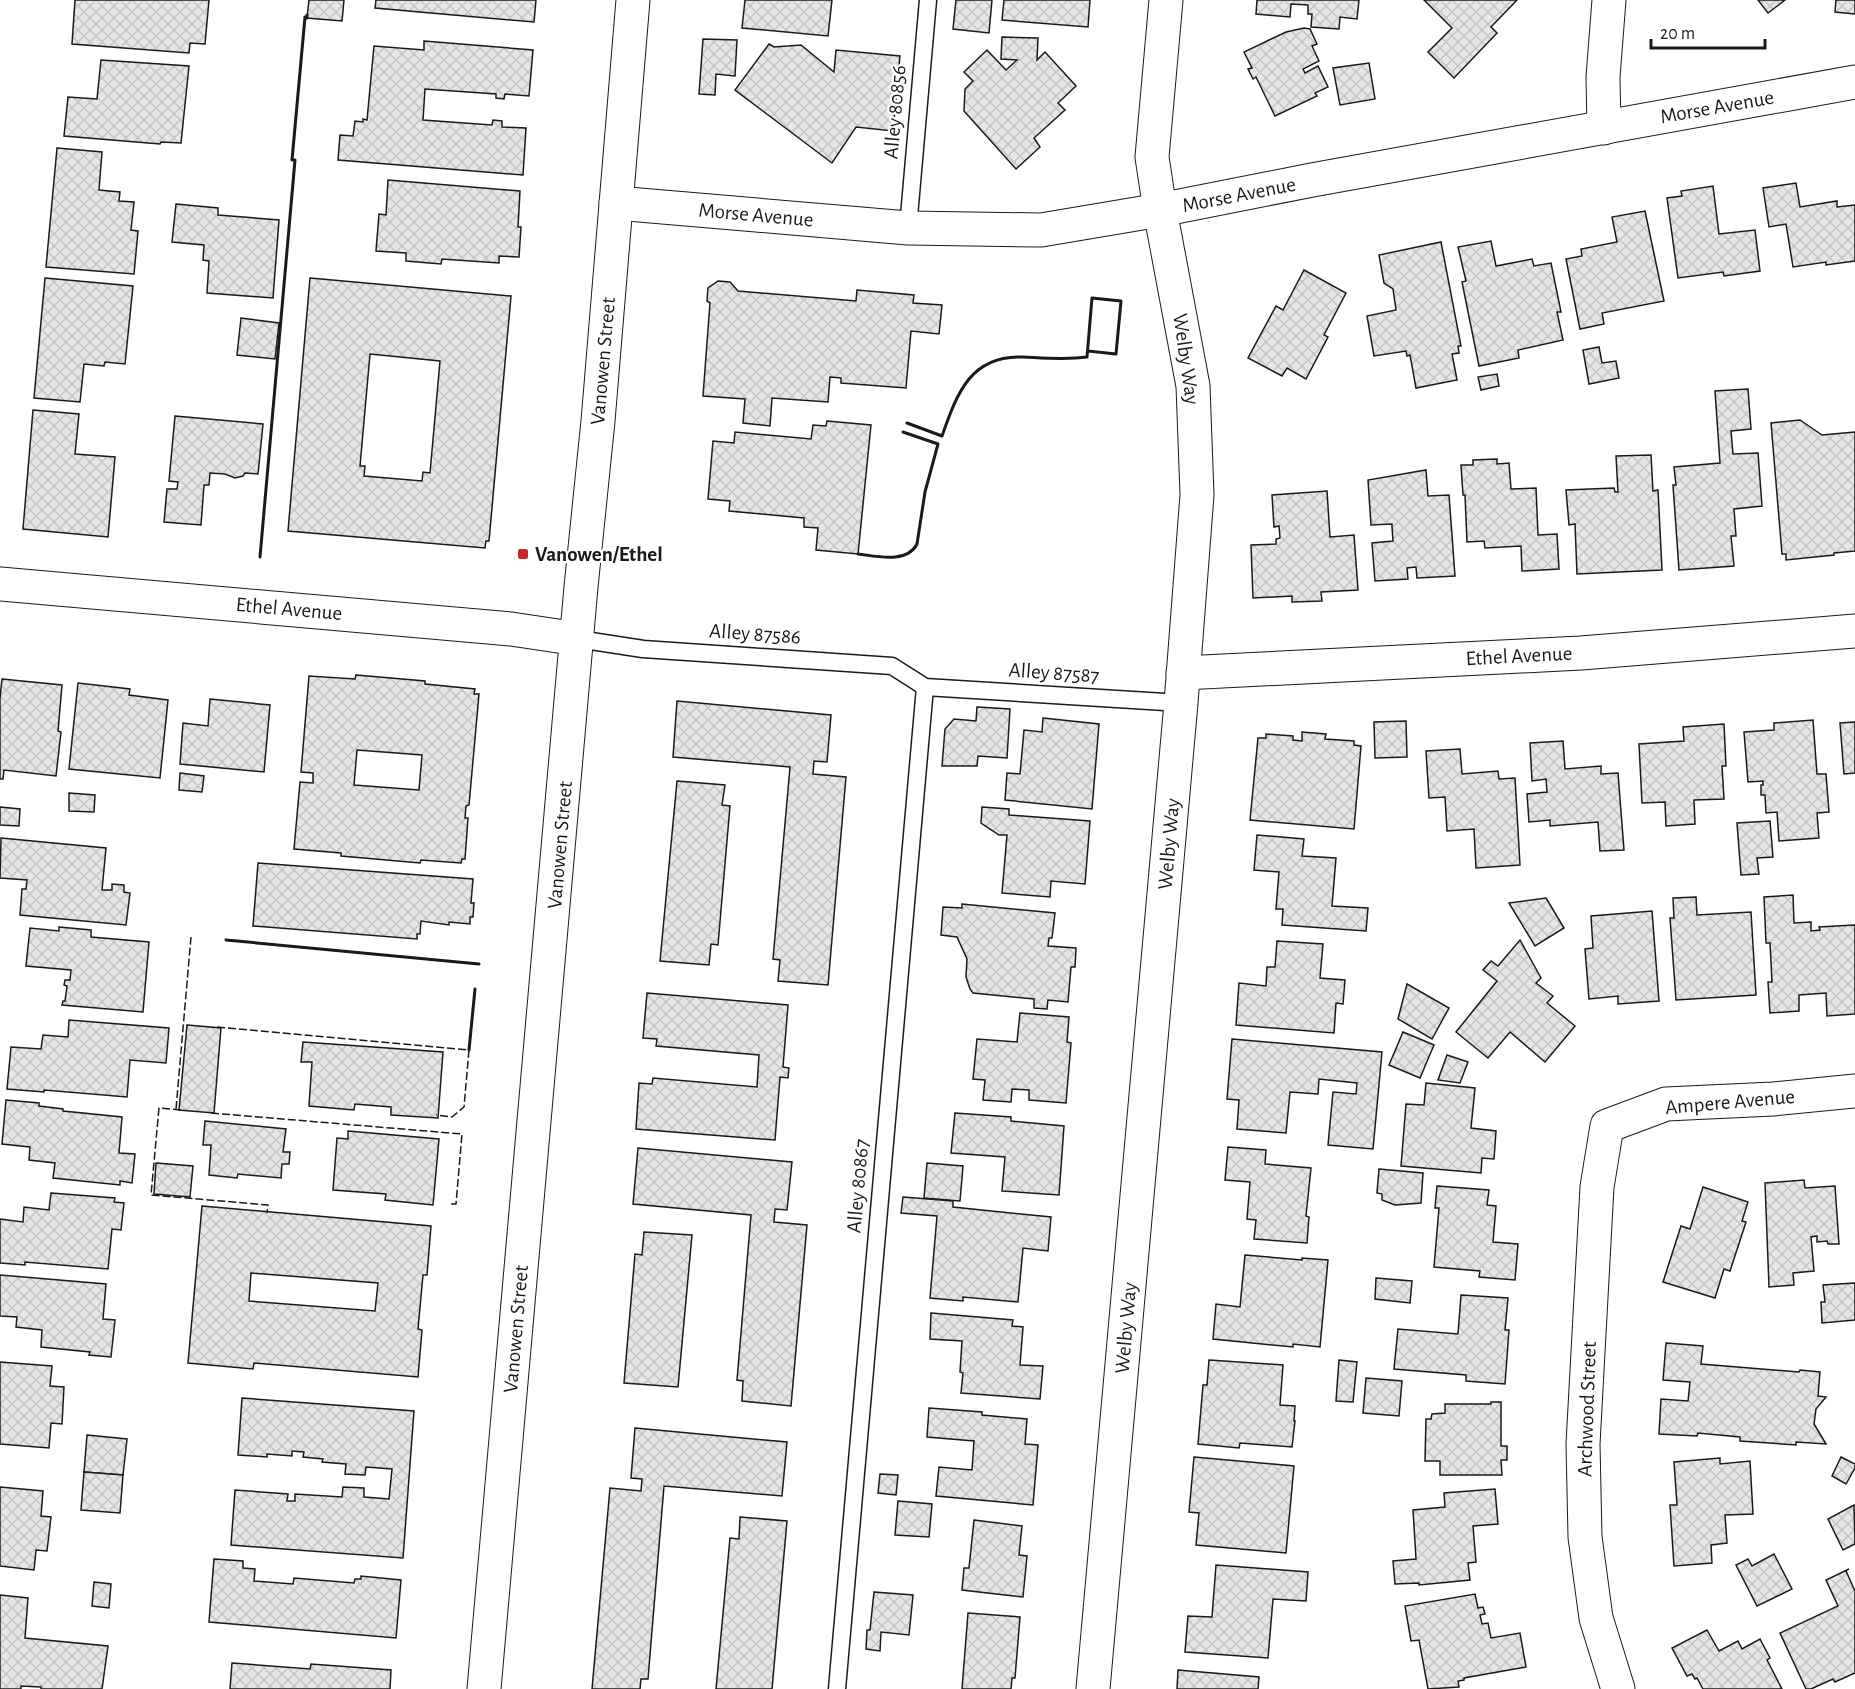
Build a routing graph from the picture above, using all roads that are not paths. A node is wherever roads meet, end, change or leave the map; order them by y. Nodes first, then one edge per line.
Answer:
1 (633, 0) edge
2 (928, 0) edge
3 (1166, 0) edge
4 (1609, 0) edge
5 (1855, 82) edge
6 (1604, 128) junction
7 (616, 203) junction
8 (1160, 210) junction
9 (908, 228) junction
10 (0, 584) edge
11 (1855, 632) edge
12 (578, 639) junction
13 (925, 687) junction
14 (1182, 688) junction
15 (1855, 1091) edge
16 (1607, 1126) joint
17 (484, 1689) edge
18 (837, 1689) edge
19 (1093, 1689) edge
20 (1618, 1689) edge

1 - 7 street, Vanowen Street
2 - 9 lane, Alley 80856
3 - 8 street, Welby Way
4 - 6 street
5 - 6 street, Morse Avenue
6 - 8 street, Morse Avenue
7 - 9 street, Morse Avenue
7 - 12 street, Vanowen Street
8 - 9 street, Morse Avenue
8 - 14 street, Welby Way
10 - 12 street, Ethel Avenue
11 - 14 street, Ethel Avenue
12 - 13 lane, Alley 87586
12 - 17 street, Vanowen Street
13 - 14 lane, Alley 87587
13 - 18 lane, Alley 80867
14 - 19 street, Welby Way
15 - 16 street, Ampere Avenue
16 - 20 street, Archwood Street

